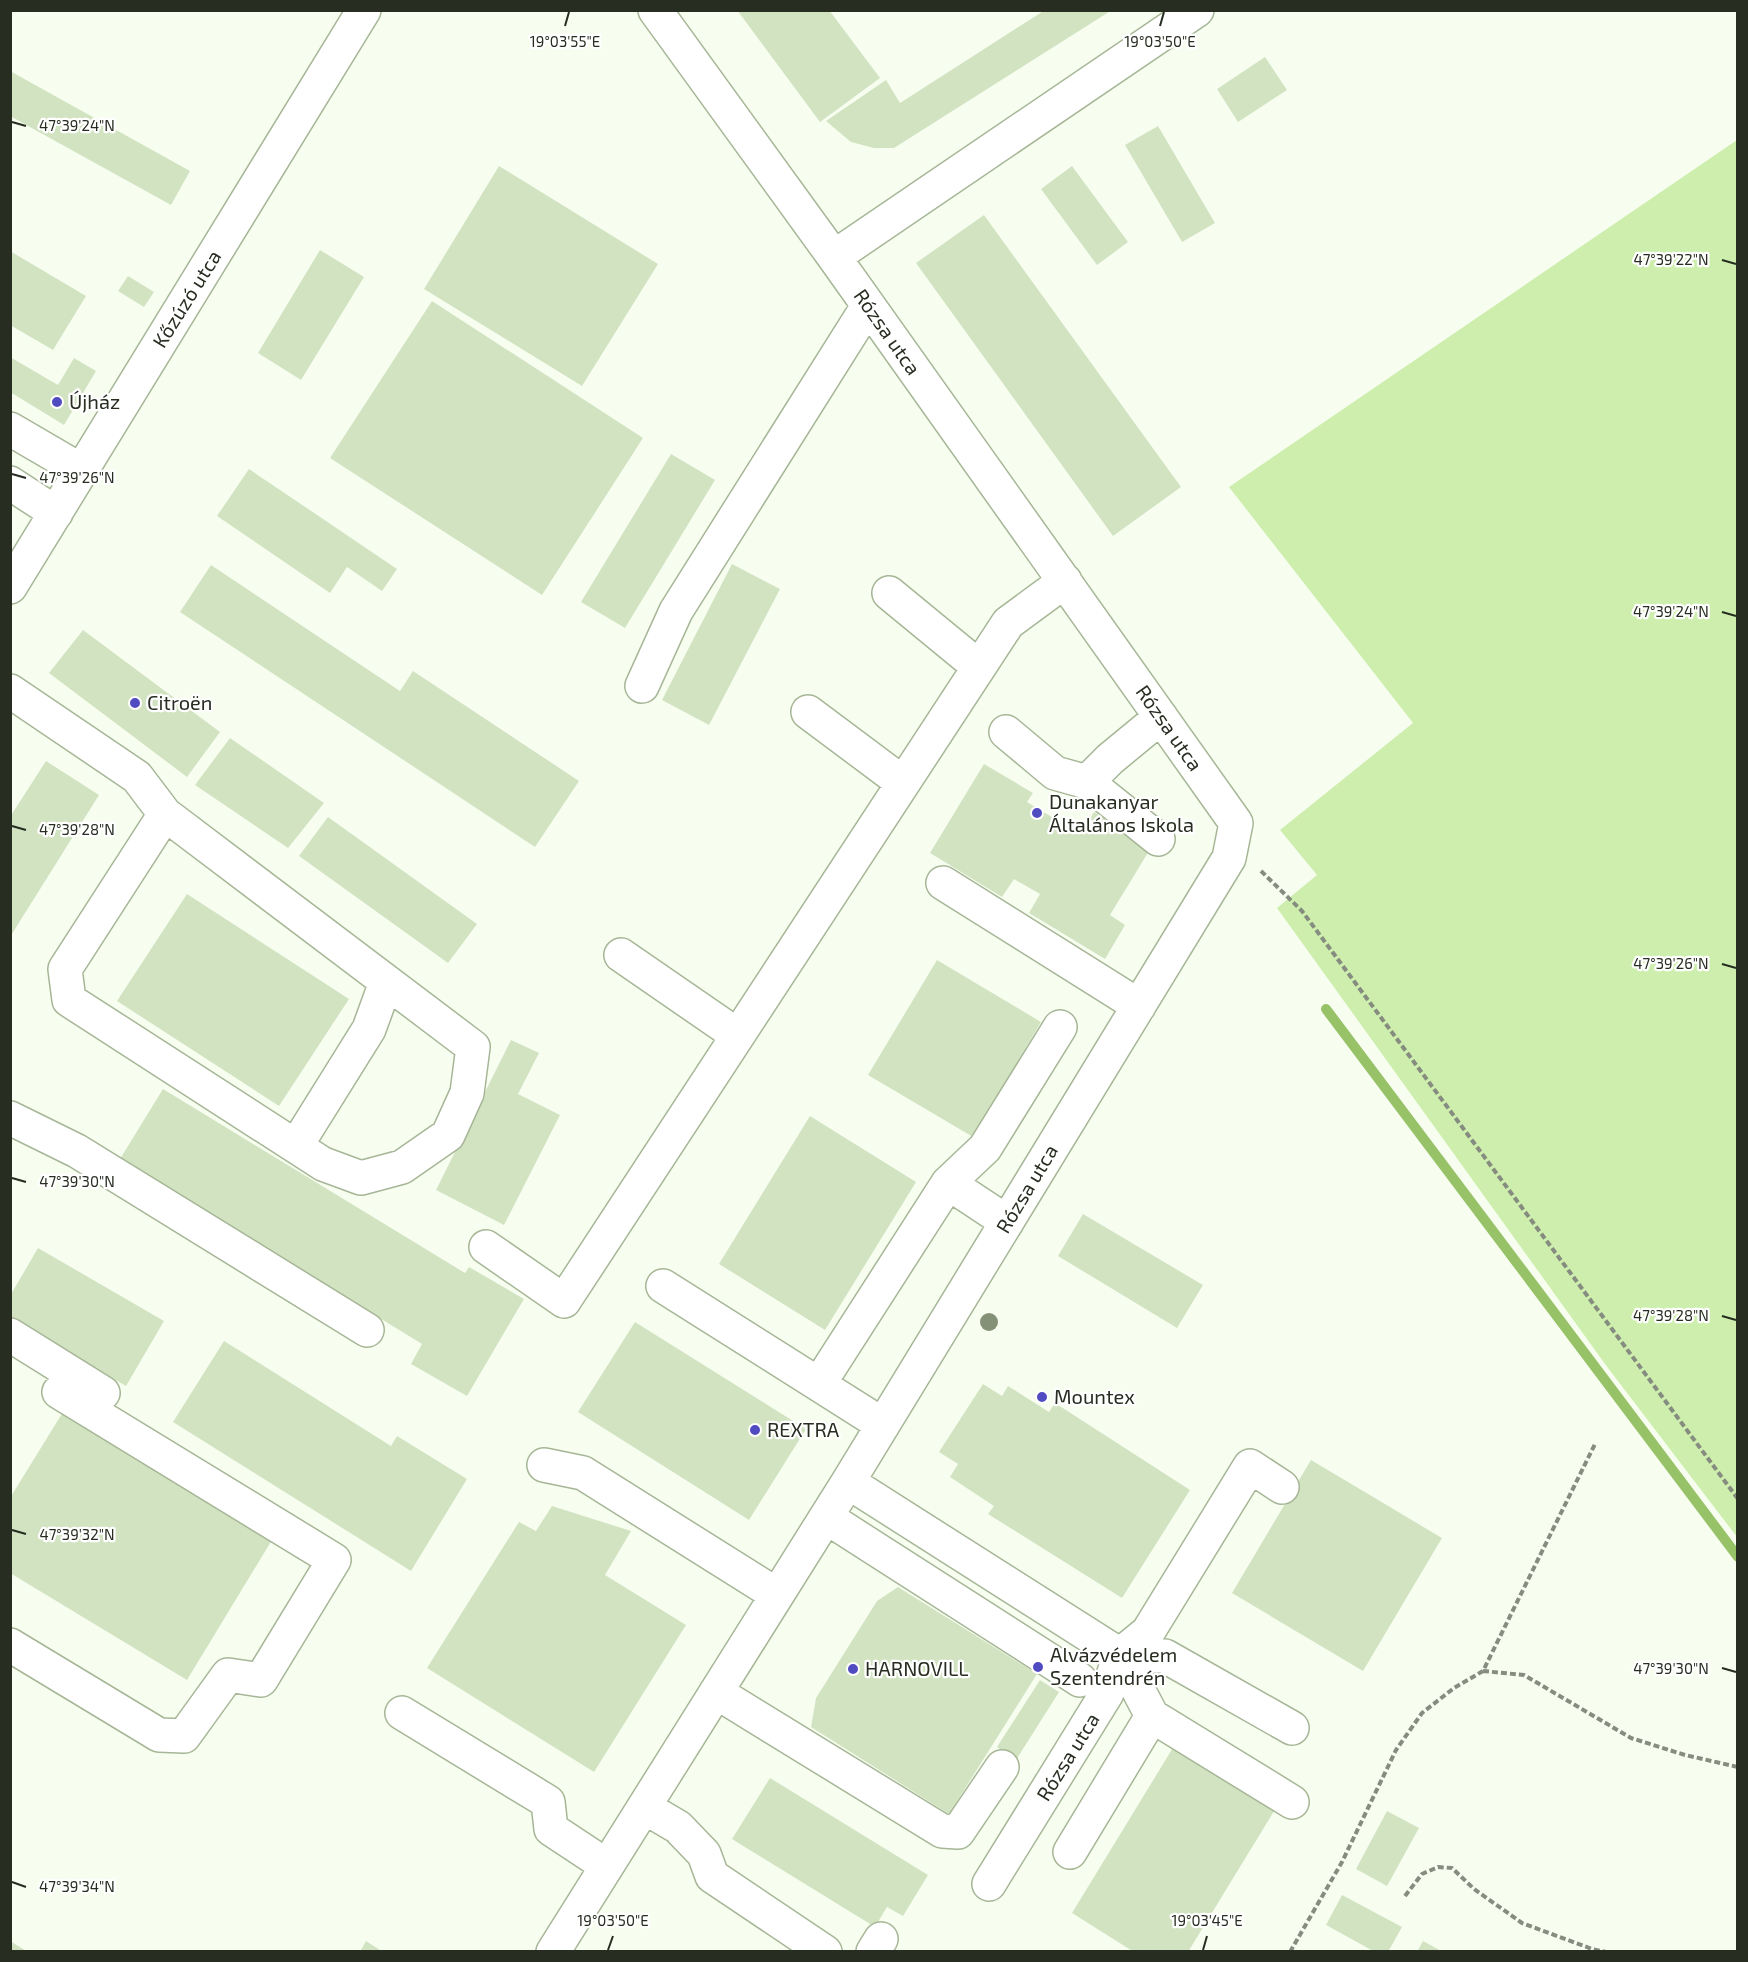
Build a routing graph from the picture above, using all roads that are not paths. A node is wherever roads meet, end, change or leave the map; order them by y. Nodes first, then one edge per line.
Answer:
1 (364, 10) edge
2 (654, 10) edge
3 (1197, 10) edge
4 (834, 257) junction
5 (868, 306) junction
6 (10, 429) edge
7 (82, 471) junction
8 (10, 483) edge
9 (56, 513) junction
10 (1065, 581) junction
11 (10, 587) edge
12 (889, 593) dead end
13 (979, 667) junction
14 (642, 686) dead end
15 (10, 691) edge
16 (808, 712) dead end
17 (1161, 717) junction
18 (1006, 732) dead end
19 (1087, 782) junction
20 (903, 783) junction
21 (165, 814) junction
22 (1158, 839) dead end
23 (943, 883) dead end
24 (621, 955) dead end
25 (386, 982) junction
26 (1139, 1006) junction
27 (1060, 1027) dead end
28 (738, 1035) junction
29 (10, 1118) edge
30 (296, 1146) junction
31 (948, 1183) junction
32 (1007, 1222) junction
33 (486, 1247) dead end
34 (663, 1286) dead end
35 (367, 1330) dead end
36 (10, 1335) edge
37 (819, 1384) junction
38 (59, 1392) dead end
39 (149, 1422) dead end
40 (883, 1425) junction
41 (544, 1465) dead end
42 (848, 1482) junction
43 (1282, 1487) dead end
44 (826, 1517) junction
45 (777, 1595) junction
46 (1087, 1633) junction
47 (10, 1645) edge
48 (1120, 1655) junction
49 (716, 1692) junction
50 (402, 1713) dead end
51 (1152, 1716) junction
52 (1292, 1728) dead end
53 (1002, 1767) dead end
54 (1292, 1802) dead end
55 (644, 1807) junction
56 (1070, 1852) dead end
57 (607, 1866) junction
58 (989, 1884) dead end
59 (559, 1942) edge
60 (825, 1952) edge

1 - 7 street, Kőzúzó utca
2 - 4 street, Rózsa utca
3 - 4 street
4 - 5 street, Rózsa utca
5 - 10 street, Rózsa utca
5 - 14 street
6 - 7 street
7 - 9 street, Kőzúzó utca
8 - 9 street
9 - 11 street, Kőzúzó utca
10 - 13 street
10 - 17 street, Rózsa utca
12 - 13 street
13 - 20 street
15 - 21 street
16 - 20 street
17 - 19 street
17 - 26 street, Rózsa utca
18 - 19 street
19 - 22 street
20 - 28 street
21 - 25 street
21 - 30 street
23 - 26 street
24 - 28 street
25 - 30 street
25 - 30 street
26 - 32 street, Rózsa utca
27 - 31 street
28 - 33 street
29 - 35 street
31 - 32 street
31 - 37 street
32 - 40 street, Rózsa utca
34 - 37 street
36 - 39 street
37 - 40 street
38 - 47 street
40 - 42 street, Rózsa utca
41 - 45 street
42 - 44 street, Rózsa utca
42 - 46 street
43 - 48 street
44 - 45 street, Rózsa utca
44 - 46 street
45 - 49 street, Rózsa utca
46 - 48 street
48 - 51 street
48 - 52 street
48 - 58 street, Rózsa utca
49 - 53 street
49 - 55 street, Rózsa utca
50 - 57 street
51 - 54 street
51 - 56 street
55 - 57 street, Rózsa utca
55 - 60 street
57 - 59 street, Rózsa utca

